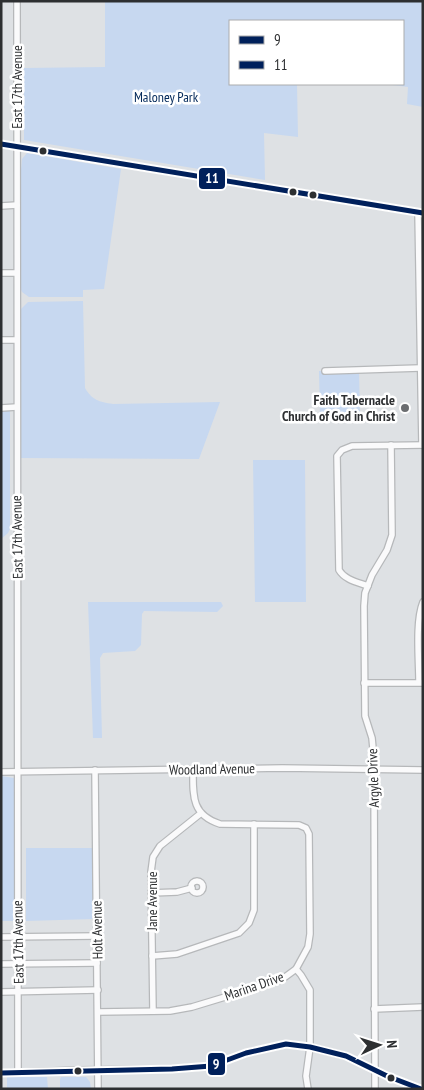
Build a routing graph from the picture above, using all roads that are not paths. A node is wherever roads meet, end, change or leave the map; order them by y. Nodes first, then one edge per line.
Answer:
1 (16, 1) edge
2 (1, 144) edge
3 (17, 146) junction
4 (1, 206) edge
5 (17, 206) junction
6 (420, 212) edge
7 (1, 273) edge
8 (17, 273) junction
9 (1, 340) edge
10 (16, 340) junction
11 (420, 368) junction
12 (325, 371) dead end
13 (17, 407) junction
14 (1, 408) edge
15 (391, 445) junction
16 (422, 445) edge
17 (368, 586) junction
18 (423, 602) edge
19 (421, 682) edge
20 (364, 683) junction
21 (193, 769) junction
22 (374, 769) junction
23 (95, 770) junction
24 (423, 770) edge
25 (1, 772) edge
26 (18, 772) junction
27 (200, 814) junction
28 (254, 824) junction
29 (192, 888) dead end
30 (152, 893) junction
31 (1, 936) edge
32 (18, 936) junction
33 (97, 936) junction
34 (152, 956) junction
35 (18, 963) junction
36 (1, 964) edge
37 (97, 964) junction
38 (296, 969) junction
39 (98, 990) junction
40 (1, 992) edge
41 (19, 992) junction
42 (423, 1007) edge
43 (374, 1009) junction
44 (153, 1011) junction
45 (98, 1012) junction
46 (310, 1047) junction
47 (98, 1070) junction
48 (374, 1070) junction
49 (18, 1072) junction
50 (1, 1074) edge
51 (98, 1089) edge
52 (308, 1089) edge
53 (375, 1089) edge
54 (422, 1089) edge

1 - 3 street, East 17th Avenue
2 - 3 street
3 - 5 street, East 17th Avenue
3 - 6 street
4 - 5 street
5 - 8 street, East 17th Avenue
6 - 11 street
7 - 8 street
8 - 10 street, East 17th Avenue
9 - 10 street
10 - 13 street, East 17th Avenue
11 - 12 street
11 - 16 street
13 - 14 street
13 - 26 street, East 17th Avenue
15 - 16 street
15 - 17 street, Argyle Drive
15 - 17 street
17 - 20 street, Argyle Drive
18 - 19 street
19 - 20 street
20 - 22 street, Argyle Drive
21 - 22 street, Woodland Avenue
21 - 23 street, Woodland Avenue
21 - 27 street
22 - 24 street, Woodland Avenue
22 - 43 street, Argyle Drive
23 - 26 street, Woodland Avenue
23 - 33 street, Holt Avenue
25 - 26 street, Woodland Avenue
26 - 32 street, East 17th Avenue
27 - 28 street
27 - 30 street, Jane Avenue
28 - 34 street
28 - 38 street, Marina Drive
29 - 30 street
30 - 34 street, Jane Avenue
31 - 32 street
32 - 33 street
32 - 35 street, East 17th Avenue
33 - 37 street, Holt Avenue
34 - 44 street, Jane Avenue
35 - 36 street
35 - 37 street
35 - 41 street, East 17th Avenue
37 - 39 street, Holt Avenue
38 - 44 street, Marina Drive
38 - 46 street
39 - 41 street
39 - 45 street, Holt Avenue
40 - 41 street
41 - 49 street, East 17th Avenue
42 - 43 street
43 - 48 street, Argyle Drive
44 - 45 street, Marina Drive
45 - 47 street, Holt Avenue
46 - 47 street
46 - 48 street
46 - 52 street
47 - 49 street
47 - 51 street, Holt Avenue
48 - 53 street, Argyle Drive
48 - 54 street
49 - 50 street

